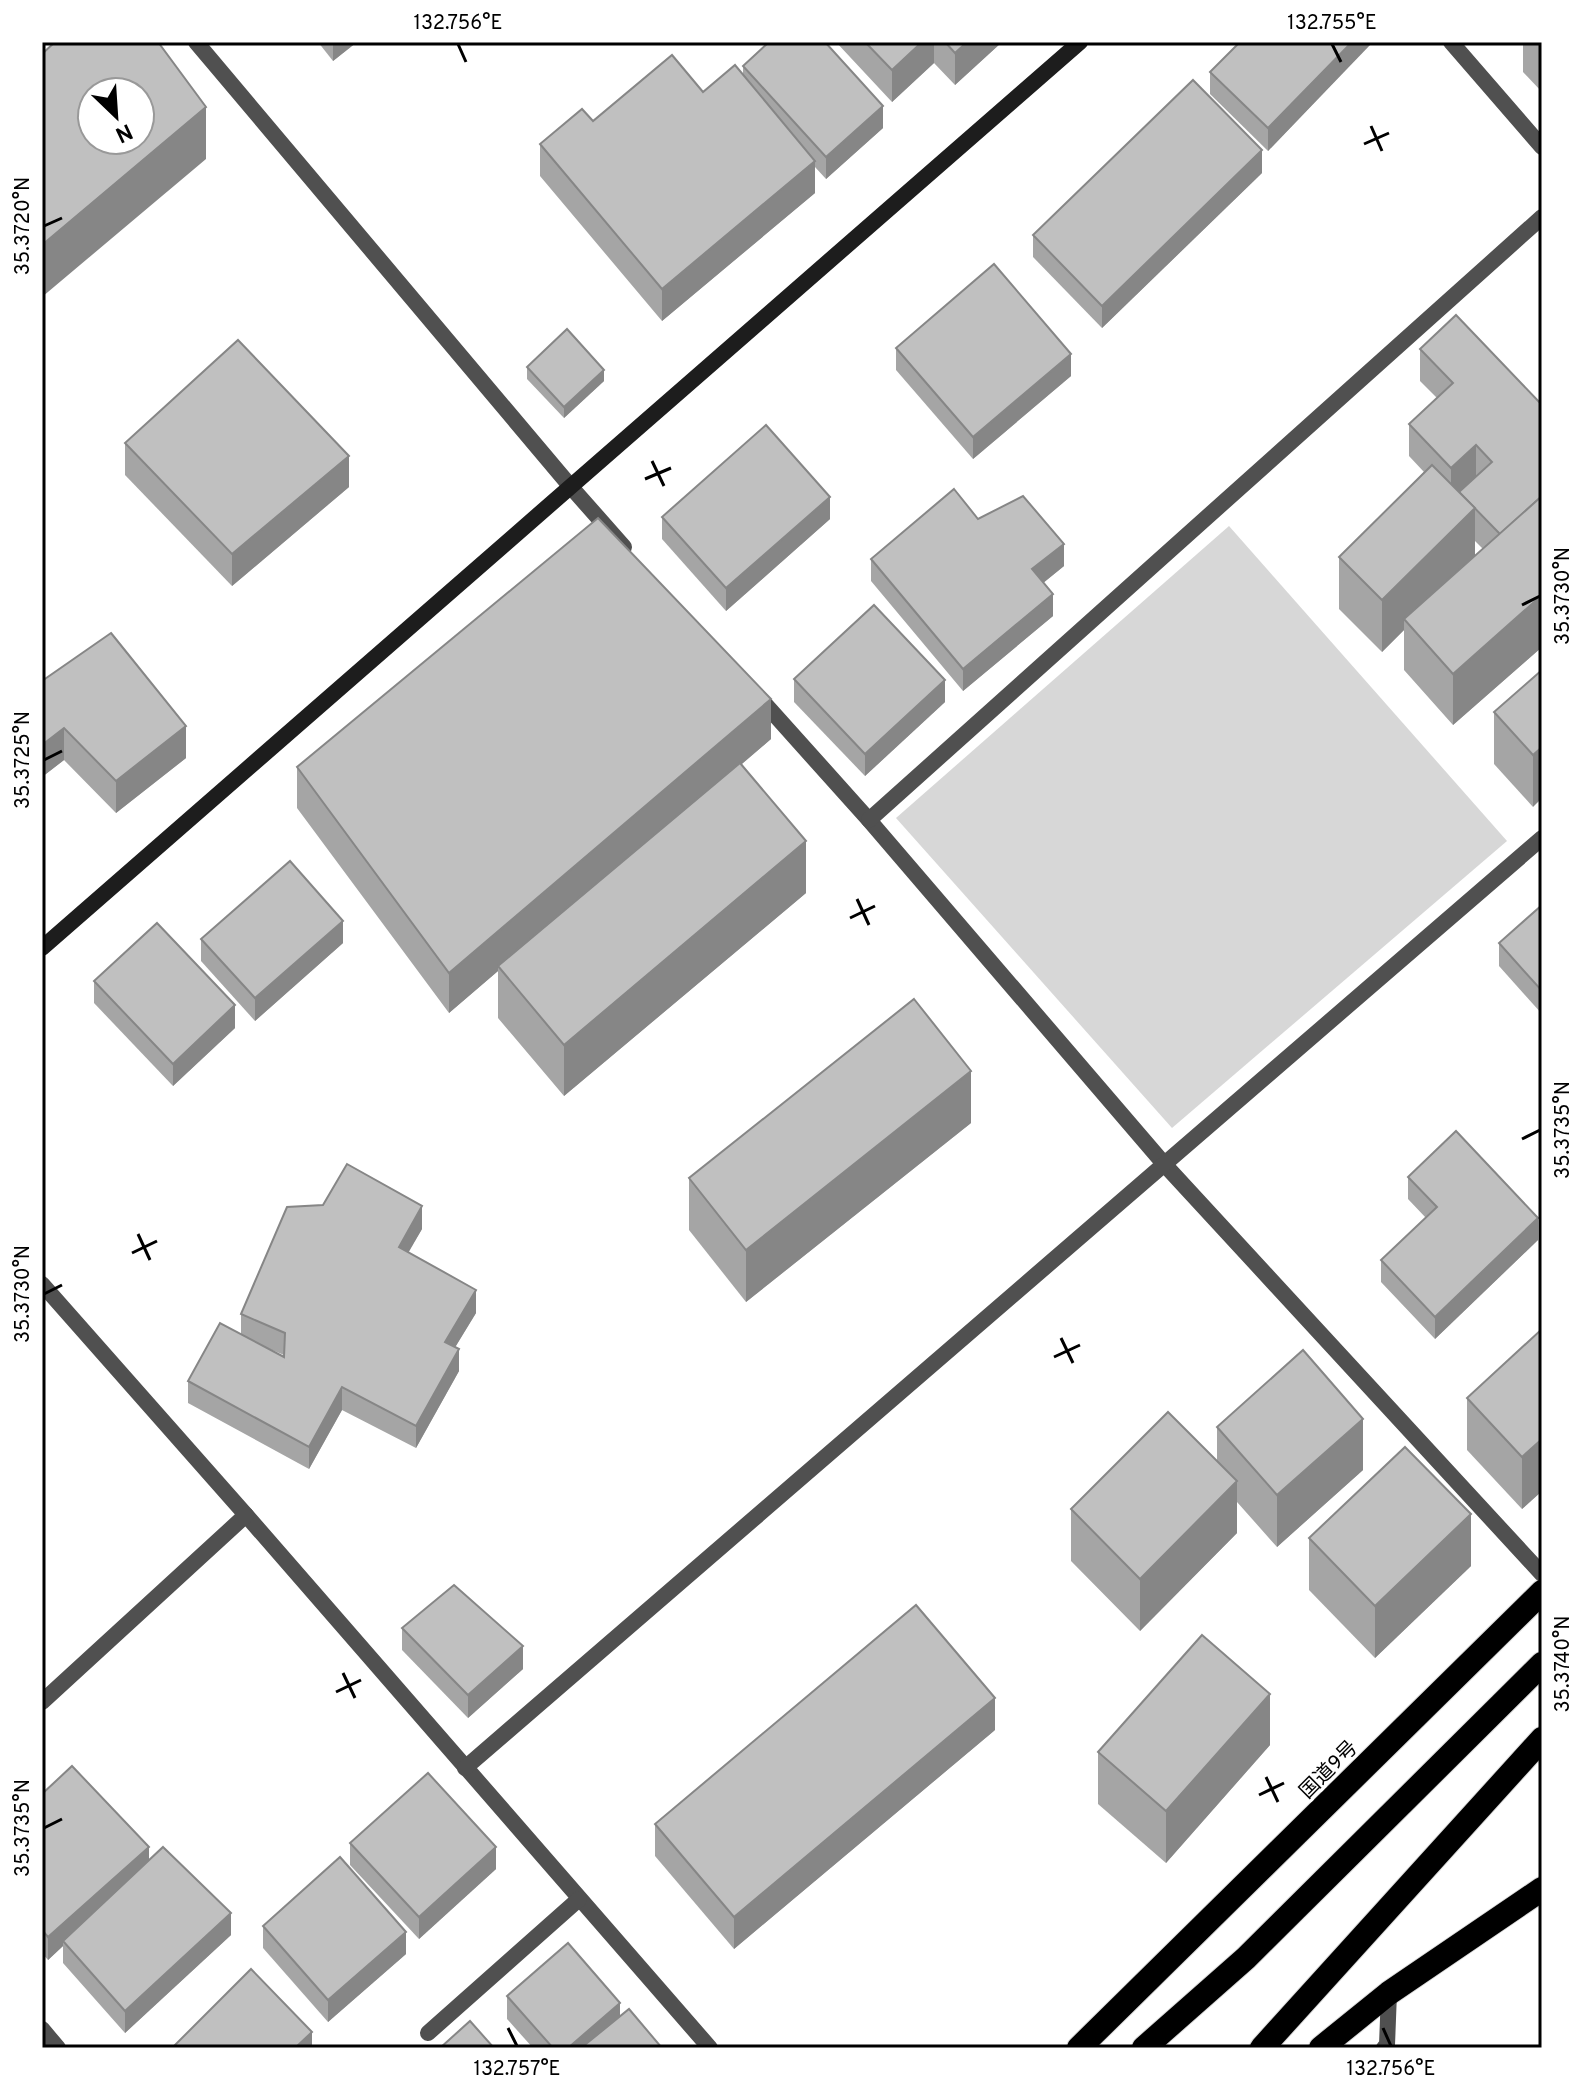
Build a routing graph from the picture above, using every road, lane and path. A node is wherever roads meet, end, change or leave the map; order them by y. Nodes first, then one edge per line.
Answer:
1 (196, 42) edge
2 (1080, 42) edge
3 (1451, 42) edge
4 (1542, 147) edge
5 (1542, 217) edge
6 (571, 487) junction
7 (634, 558) edge
8 (751, 689) edge
9 (869, 820) junction
10 (1542, 838) edge
11 (42, 948) edge
12 (1165, 1165) junction
13 (42, 1284) edge
14 (246, 1515) junction
15 (1542, 1574) edge
16 (1542, 1592) edge
17 (1542, 1664) edge
18 (42, 1702) edge
19 (1542, 1739) edge
20 (465, 1768) junction
21 (1542, 1889) edge
22 (579, 1899) junction
23 (1389, 1993) junction
24 (42, 2029) edge
25 (428, 2033) dead end
26 (58, 2048) edge
27 (710, 2048) edge
28 (1079, 2048) edge
29 (1144, 2048) edge
30 (1262, 2048) edge
31 (1321, 2048) edge
32 (1384, 2048) edge

1 - 6 street
2 - 6 street
3 - 4 street
5 - 9 street
6 - 7 street
6 - 11 street
8 - 9 street
9 - 12 street
10 - 12 street
12 - 15 street
12 - 20 street
13 - 14 street
14 - 18 street
14 - 20 street
16 - 28 highway, 国道9号
17 - 29 highway
19 - 30 highway
20 - 22 street
21 - 23 highway
22 - 25 street
22 - 27 street
23 - 31 highway
23 - 32 street
24 - 26 street

